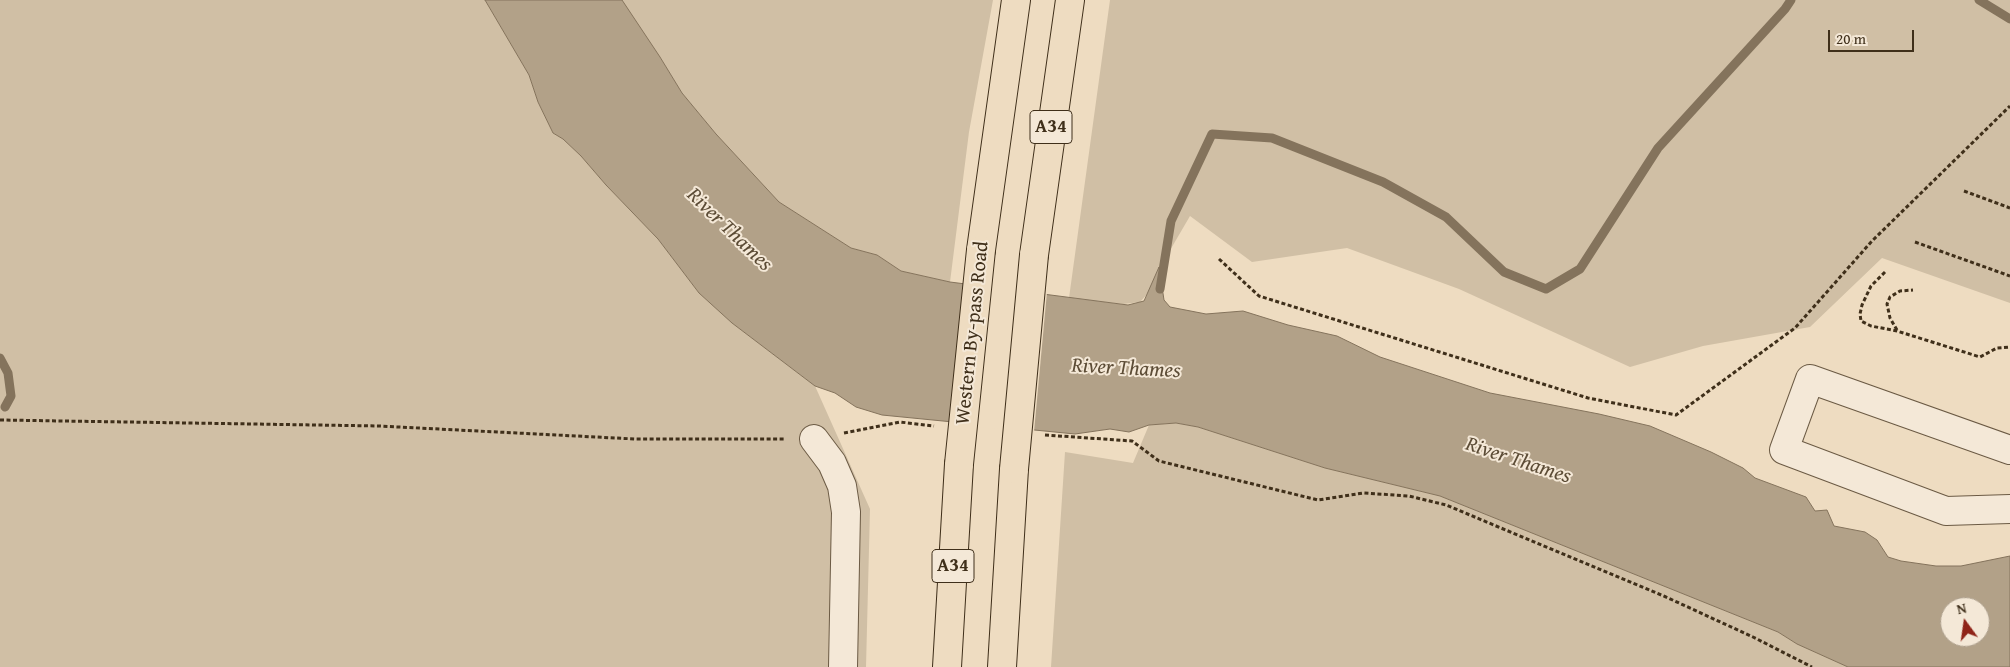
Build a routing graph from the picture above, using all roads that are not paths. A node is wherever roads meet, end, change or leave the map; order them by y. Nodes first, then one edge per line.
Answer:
1 (1016, 0) edge
2 (1070, 0) edge
3 (814, 439) road end
4 (2010, 450) edge
5 (2010, 508) edge
6 (843, 667) edge
7 (947, 667) edge
8 (1002, 667) edge

1 - 7 highway, Western By-pass Road / A34, bridge
2 - 8 highway, A34, bridge
3 - 6 lane
4 - 5 lane

